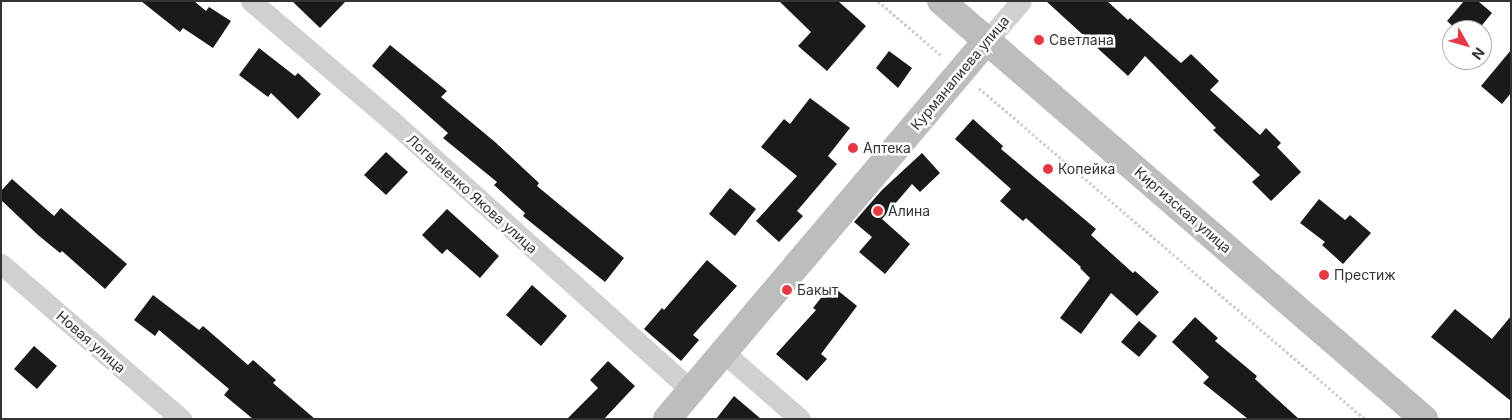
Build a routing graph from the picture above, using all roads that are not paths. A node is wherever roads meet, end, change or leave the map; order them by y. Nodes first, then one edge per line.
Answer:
1 (251, 1) edge
2 (941, 1) edge
3 (1021, 1) edge
4 (987, 41) junction
5 (1, 264) edge
6 (723, 352) junction
7 (691, 390) junction
8 (181, 419) edge
9 (667, 419) edge
10 (800, 419) edge
11 (1424, 419) edge

1 - 7 street, Логвиненко Якова улица
2 - 4 main road, Киргизская улица
3 - 4 street, Курманалиева улица
4 - 6 main road, Курманалиева улица
4 - 11 main road, Киргизская улица
5 - 8 street, Новая улица
6 - 7 main road, Курманалиева улица
6 - 10 street
7 - 9 main road, Курманалиева улица

